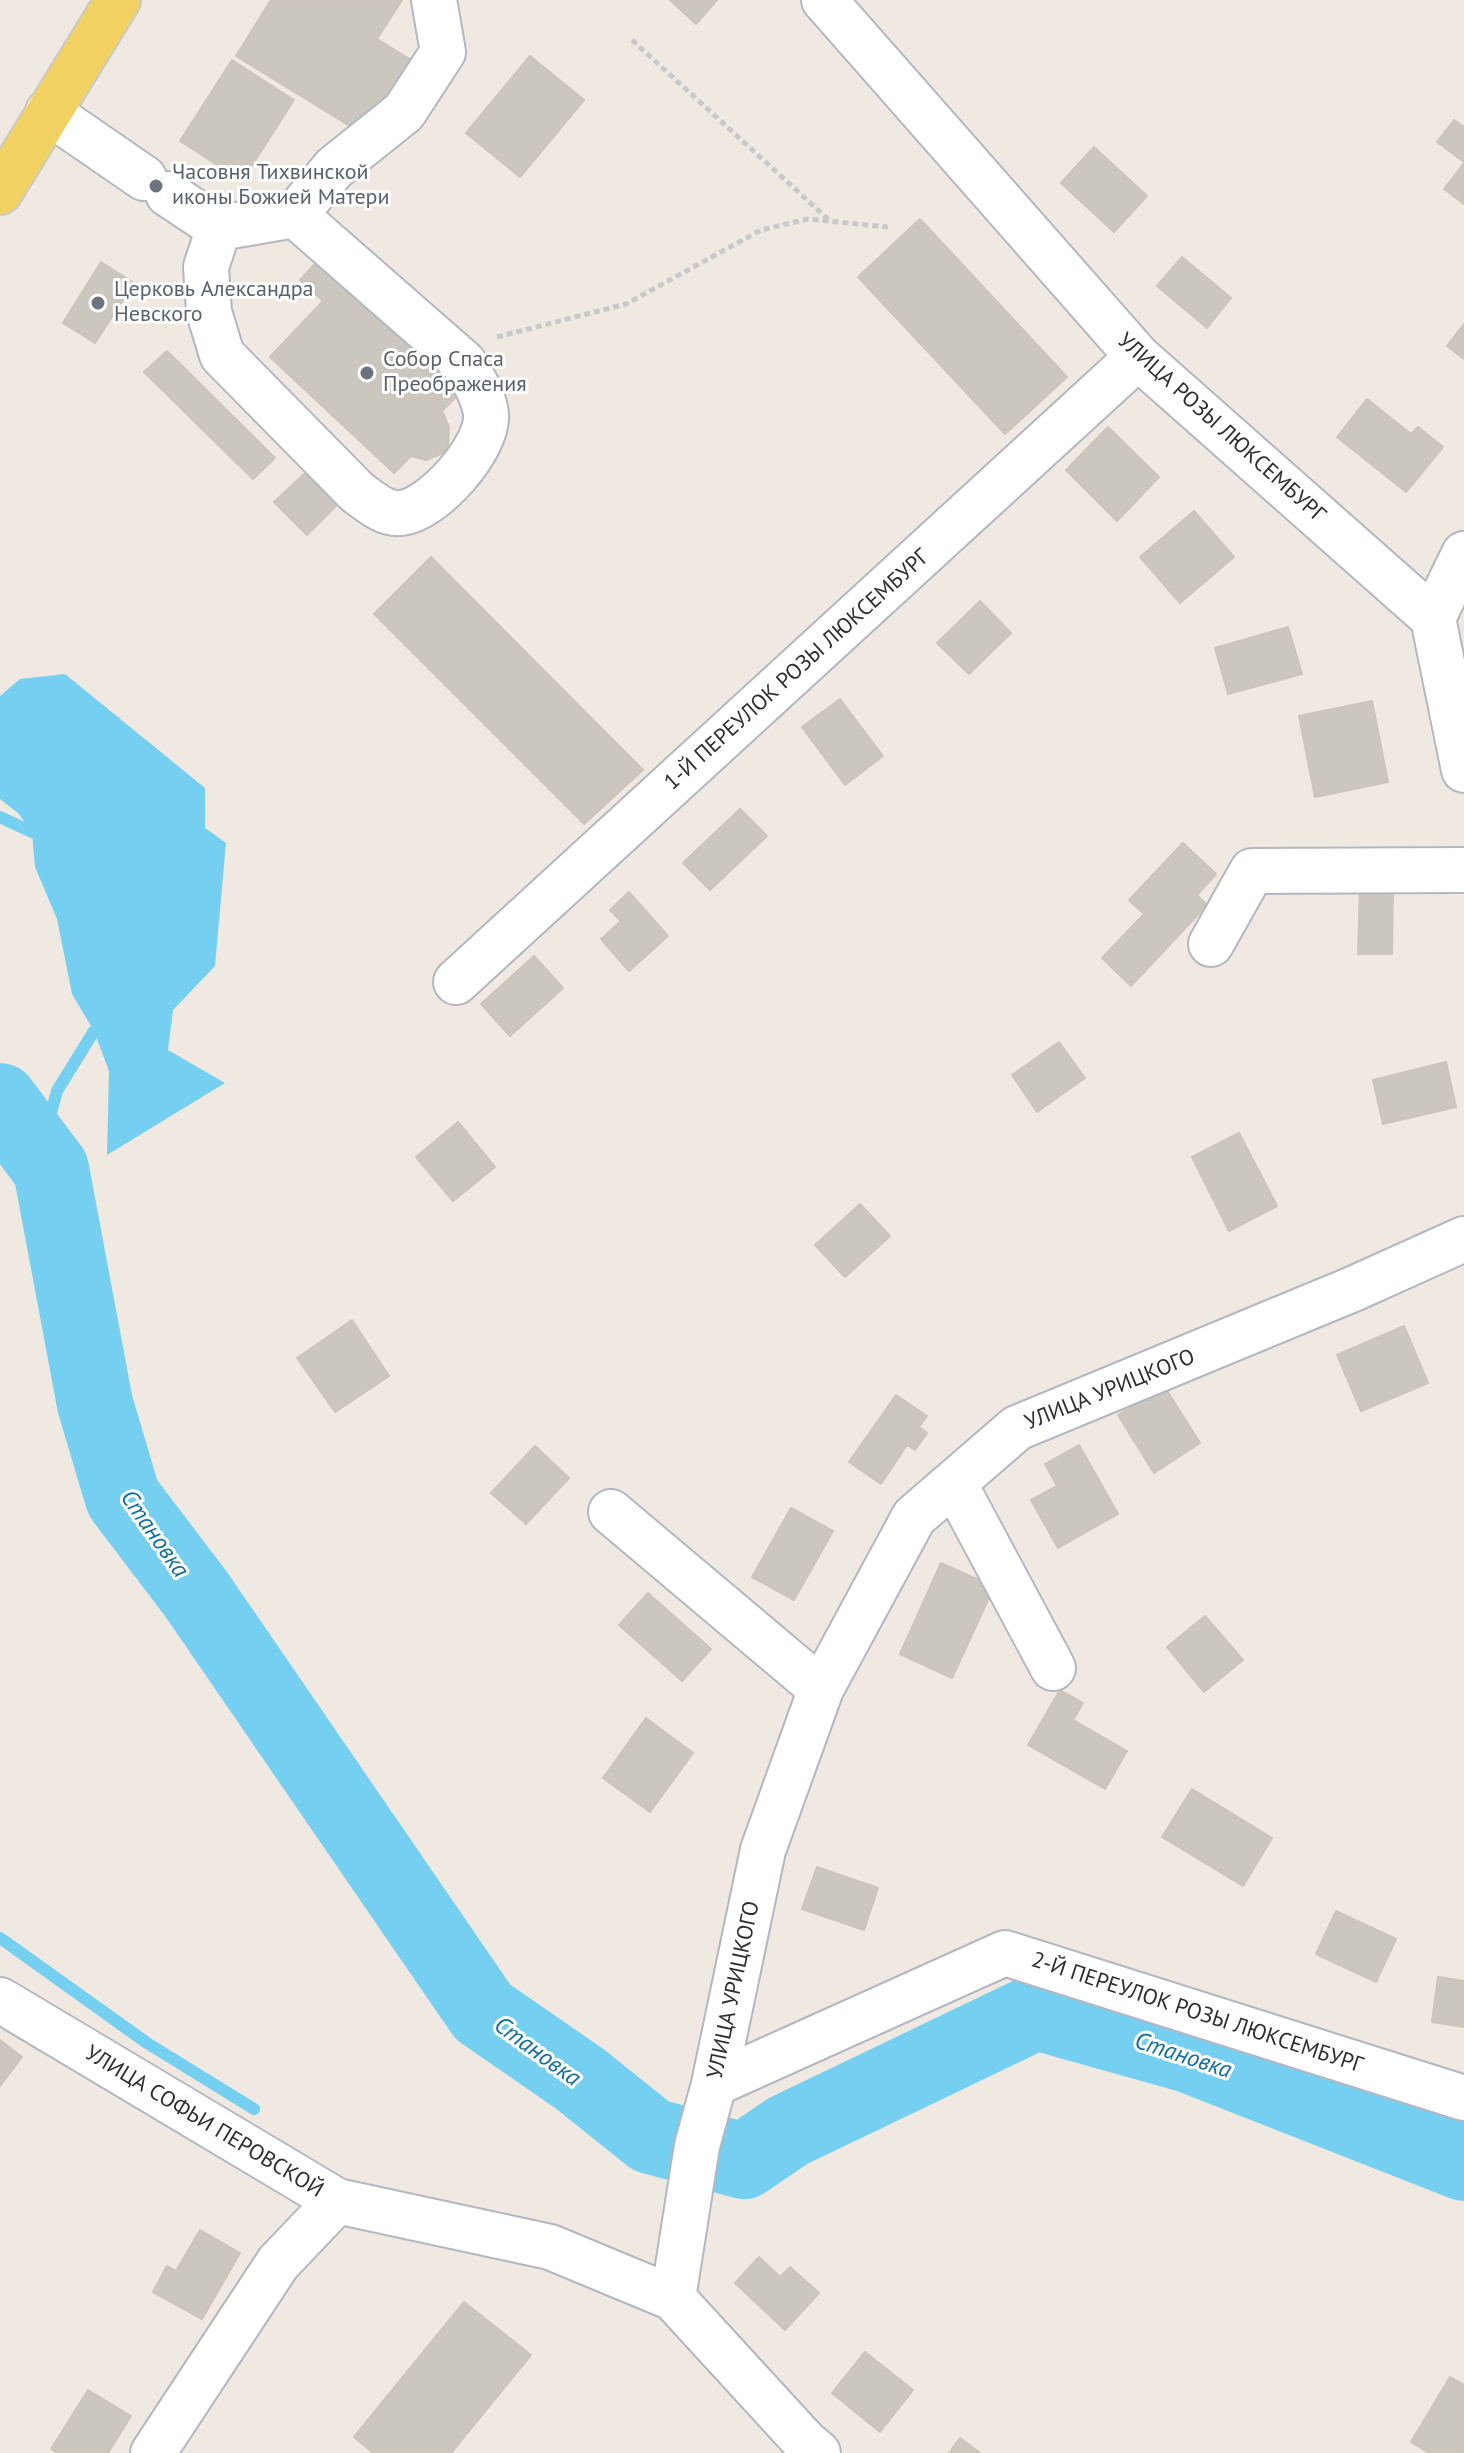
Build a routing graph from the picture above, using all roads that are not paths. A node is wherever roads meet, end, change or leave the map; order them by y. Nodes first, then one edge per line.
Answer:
1 (118, 0) edge
2 (434, 0) edge
3 (824, 0) edge
4 (48, 112) junction
5 (0, 192) edge
6 (295, 215) junction
7 (219, 228) junction
8 (1138, 357) junction
9 (1464, 554) edge
10 (1433, 618) junction
11 (1464, 770) edge
12 (1464, 870) edge
13 (1211, 944) dead end
14 (456, 982) dead end
15 (1464, 1239) edge
16 (954, 1483) junction
17 (611, 1512) dead end
18 (1053, 1668) dead end
19 (821, 1689) junction
20 (0, 2000) edge
21 (714, 2084) junction
22 (1464, 2098) edge
23 (337, 2201) junction
24 (673, 2298) junction
25 (153, 2453) edge
26 (818, 2453) edge

1 - 4 main road
2 - 6 street
3 - 8 street, УЛИЦА РОЗЫ ЛЮКСЕМБУРГ
4 - 5 main road
4 - 7 street
6 - 7 street
6 - 7 street
8 - 10 street, УЛИЦА РОЗЫ ЛЮКСЕМБУРГ
8 - 14 street, 1-Й ПЕРЕУЛОК РОЗЫ ЛЮКСЕМБУРГ
9 - 10 street
10 - 11 street
12 - 13 street
15 - 16 street, УЛИЦА УРИЦКОГО
16 - 18 street
16 - 19 street, УЛИЦА УРИЦКОГО
17 - 19 street
19 - 21 street, УЛИЦА УРИЦКОГО
20 - 23 street, УЛИЦА СОФЬИ ПЕРОВСКОЙ
21 - 22 street, 2-Й ПЕРЕУЛОК РОЗЫ ЛЮКСЕМБУРГ
21 - 24 street, УЛИЦА УРИЦКОГО
23 - 24 street, УЛИЦА СОФЬИ ПЕРОВСКОЙ
23 - 25 street
24 - 26 street, УЛИЦА СОФЬИ ПЕРОВСКОЙ

